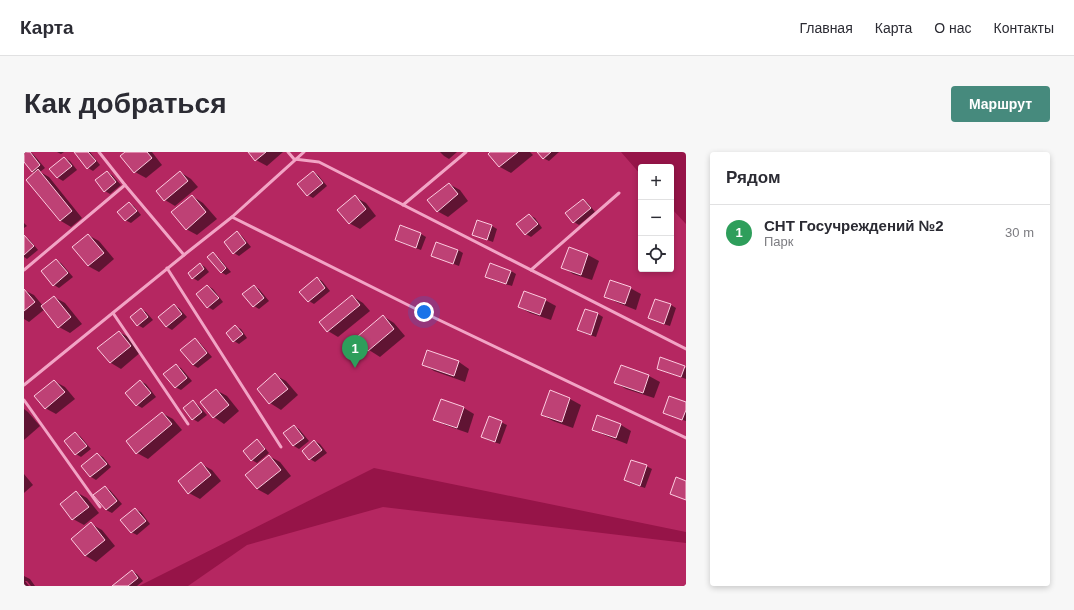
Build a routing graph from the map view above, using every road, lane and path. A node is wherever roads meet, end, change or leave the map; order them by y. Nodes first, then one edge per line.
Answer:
1 (99, 152) edge
2 (288, 152) edge
3 (304, 152) edge
4 (466, 152) edge
5 (294, 159) junction
6 (125, 185) junction
7 (618, 194) dead end
8 (403, 205) junction
9 (232, 217) junction
10 (184, 254) junction
11 (167, 268) junction
12 (24, 270) edge
13 (530, 270) junction
14 (113, 313) junction
15 (686, 349) edge
16 (24, 385) edge
17 (24, 400) edge
18 (188, 424) dead end
19 (686, 438) edge
20 (281, 447) dead end
21 (100, 507) dead end

1 - 6 lane
2 - 5 lane
3 - 5 lane
4 - 8 lane
5 - 8 lane
5 - 9 lane
6 - 10 lane
6 - 12 lane
7 - 13 lane
8 - 13 lane
9 - 10 lane
9 - 19 lane
10 - 11 lane
11 - 14 lane
11 - 20 lane
13 - 15 lane
14 - 16 lane
14 - 18 lane
17 - 21 lane

